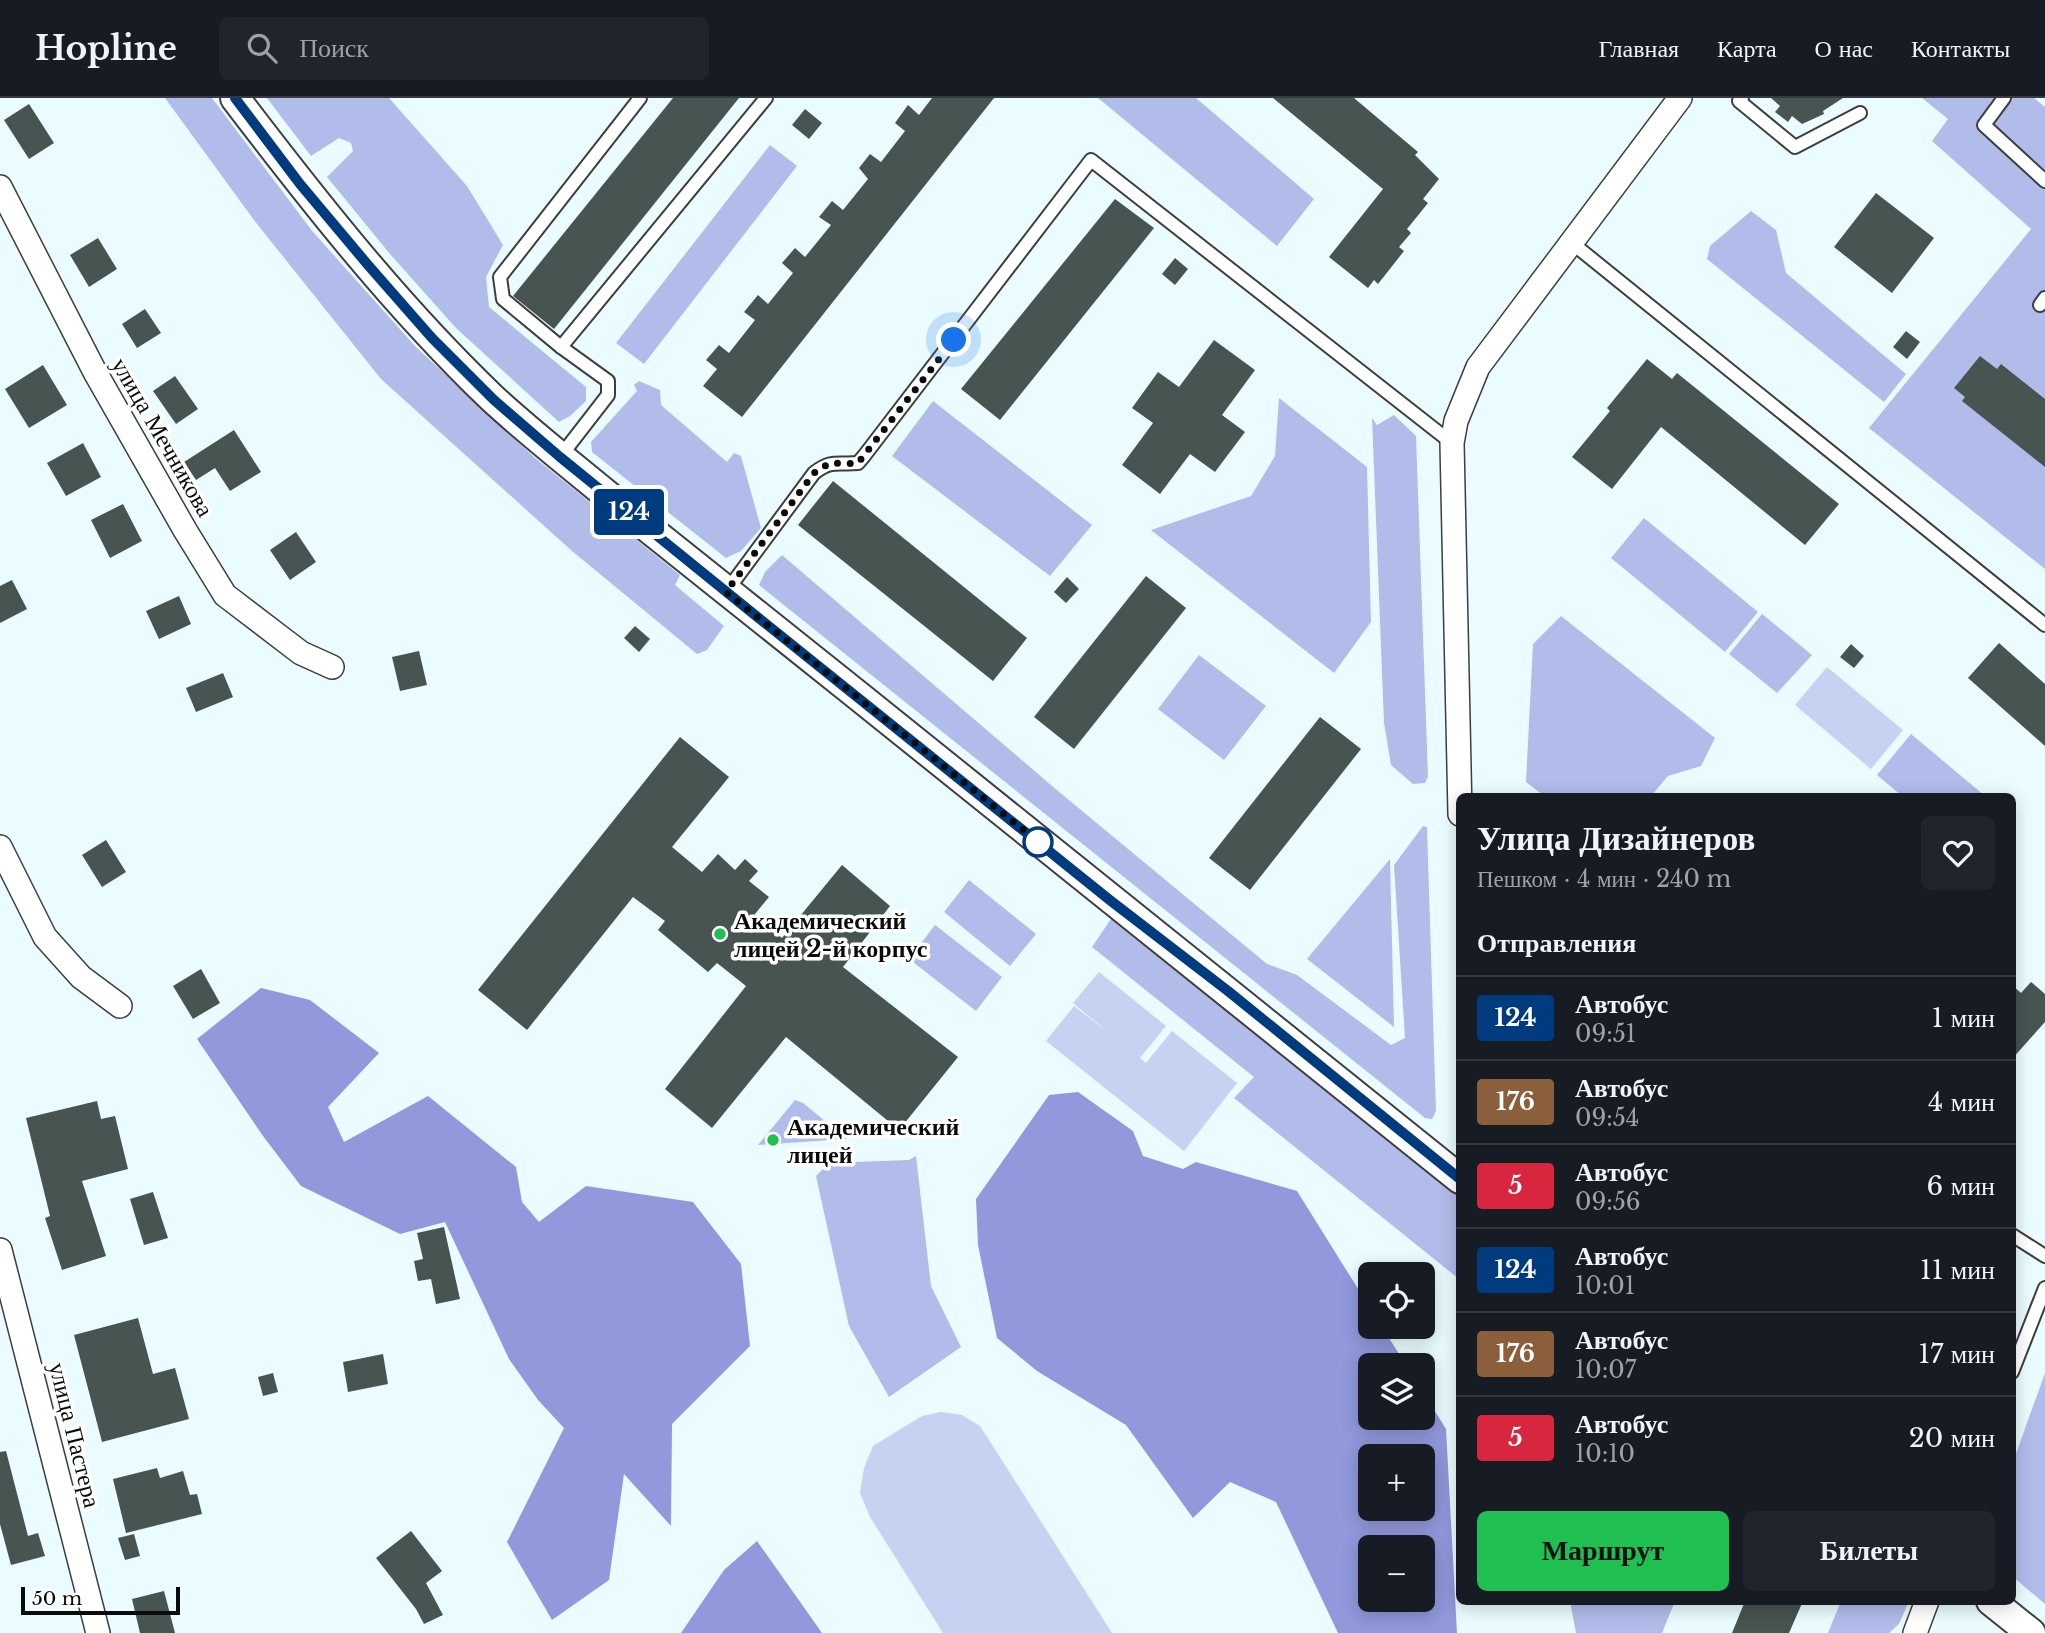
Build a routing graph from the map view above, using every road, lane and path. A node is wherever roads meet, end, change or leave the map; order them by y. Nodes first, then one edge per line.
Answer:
1 (235, 98) edge
2 (640, 98) edge
3 (766, 98) edge
4 (1680, 98) edge
5 (1742, 98) edge
6 (2004, 98) edge
7 (1860, 113) dead end
8 (2045, 181) edge
9 (0, 187) edge
10 (1572, 243) junction
11 (561, 347) junction
12 (1454, 432) junction
13 (560, 457) junction
14 (726, 592) junction
15 (2045, 625) edge
16 (332, 667) dead end
17 (1459, 793) edge
18 (0, 847) edge
19 (120, 1006) dead end
20 (1456, 1176) edge
21 (2016, 1238) edge
22 (0, 1250) edge
23 (2045, 1256) edge
24 (2045, 1288) edge
25 (2016, 1363) edge
26 (1926, 1605) edge
27 (1996, 1605) edge
28 (98, 1633) edge
29 (1915, 1633) edge
30 (2031, 1633) edge

1 - 13 street
2 - 11 lane
3 - 11 lane
4 - 10 street
5 - 7 lane
6 - 8 lane
9 - 16 street, улица Мечникова
10 - 12 street
10 - 15 lane
11 - 13 lane
12 - 14 lane
12 - 17 street
13 - 14 street
14 - 20 street
18 - 19 street
21 - 23 lane
22 - 28 street, улица Пастера
24 - 25 lane
26 - 29 street
27 - 30 street

